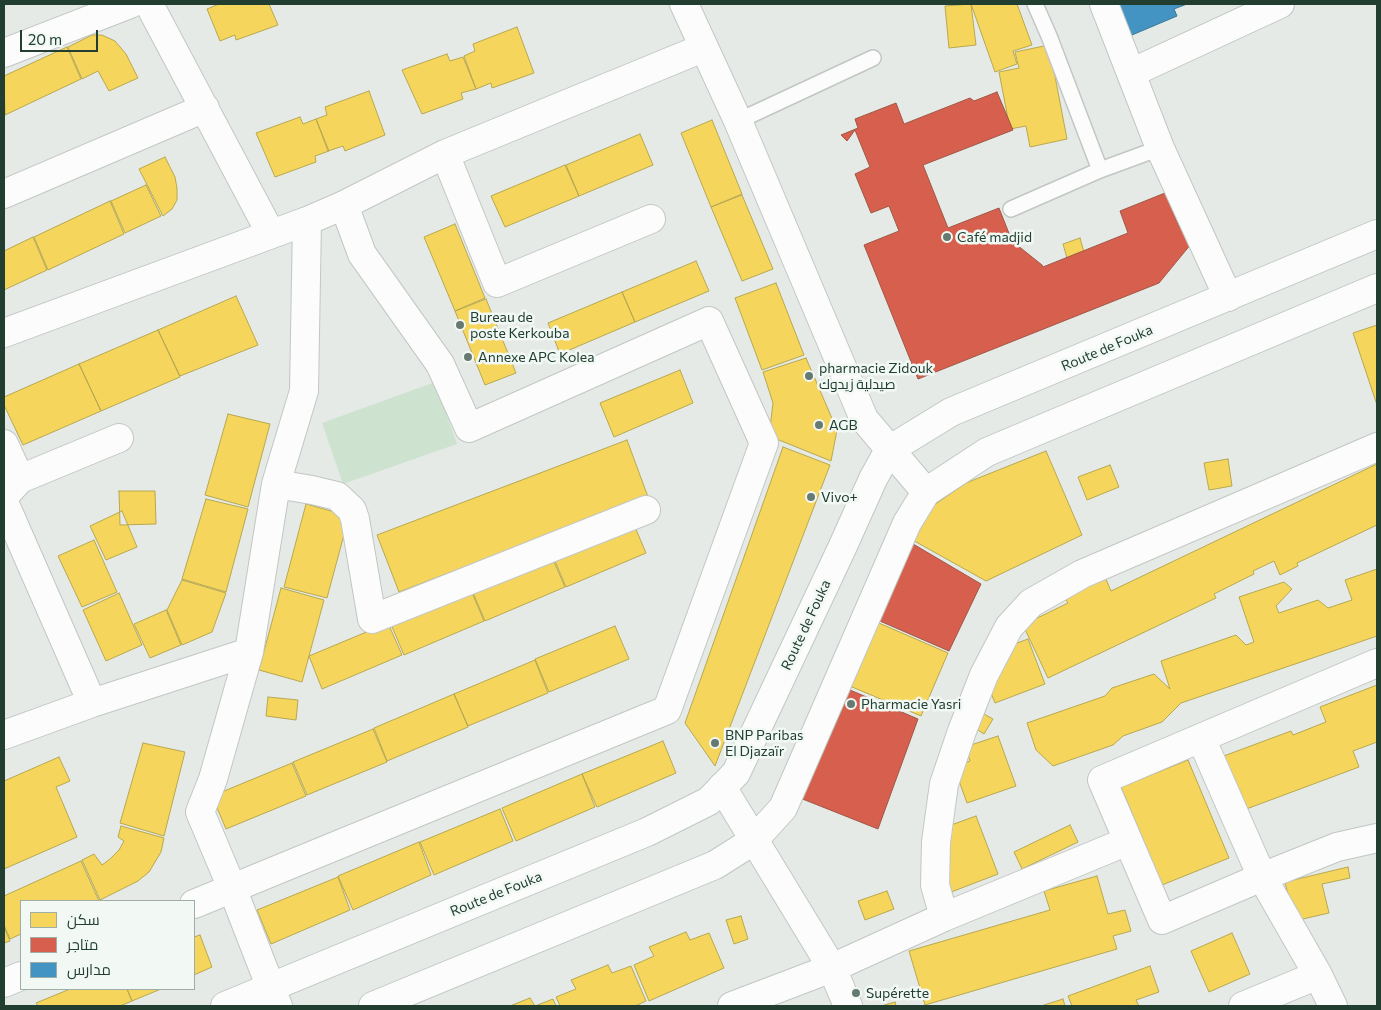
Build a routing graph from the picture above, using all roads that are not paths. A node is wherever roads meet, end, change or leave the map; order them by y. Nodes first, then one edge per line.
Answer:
1 (130, 4) edge
2 (149, 4) edge
3 (684, 4) edge
4 (1035, 4) edge
5 (1104, 4) edge
6 (1280, 4) edge
7 (703, 48) junction
8 (4, 52) edge
9 (874, 58) dead end
10 (1131, 73) junction
11 (205, 108) junction
12 (738, 121) junction
13 (1160, 148) junction
14 (445, 154) junction
15 (1100, 170) junction
16 (4, 194) edge
17 (344, 205) junction
18 (1011, 209) dead end
19 (651, 218) dead end
20 (306, 221) junction
21 (271, 234) junction
22 (1377, 234) edge
23 (1377, 288) edge
24 (1228, 297) junction
25 (4, 334) edge
26 (119, 438) dead end
27 (4, 444) edge
28 (1377, 447) edge
29 (890, 450) junction
30 (276, 484) junction
31 (12, 488) edge
32 (926, 492) junction
33 (4, 502) edge
34 (646, 510) dead end
35 (249, 652) junction
36 (1377, 663) edge
37 (92, 703) junction
38 (4, 735) edge
39 (1201, 738) junction
40 (722, 788) junction
41 (1377, 838) edge
42 (753, 841) junction
43 (1128, 841) junction
44 (1262, 877) junction
45 (232, 888) junction
46 (195, 904) edge
47 (944, 917) junction
48 (832, 968) junction
49 (1318, 975) junction
50 (20, 976) edge
51 (4, 983) edge
52 (274, 997) edge
53 (225, 1006) edge
54 (373, 1006) edge
55 (732, 1006) edge
56 (848, 1006) edge
57 (1243, 1006) edge
58 (1333, 1006) edge

1 - 8 street
2 - 11 street
3 - 7 street
4 - 15 lane
5 - 10 street
6 - 10 street
7 - 12 street
7 - 14 street
9 - 12 lane
10 - 13 street
11 - 16 street
11 - 21 street
12 - 29 street
13 - 15 lane
13 - 24 street
14 - 17 street
14 - 19 street
15 - 18 lane
17 - 20 street
17 - 45 street
20 - 21 street
20 - 30 street
21 - 25 street
22 - 24 street, Route de Fouka
23 - 32 street
24 - 29 street, Route de Fouka
26 - 31 street
27 - 31 street
28 - 47 street
29 - 32 street
29 - 40 street, Route de Fouka
30 - 34 street
30 - 35 street
32 - 42 street
33 - 37 street
35 - 37 street
35 - 45 street
36 - 39 street
37 - 38 street
39 - 43 street
39 - 44 street
40 - 42 street
40 - 52 street, Route de Fouka
41 - 44 street
42 - 48 street
42 - 54 street
43 - 44 street
43 - 47 street
44 - 49 street
45 - 46 street
45 - 52 street
47 - 48 street
48 - 55 street
48 - 56 street
49 - 57 street
49 - 58 street
50 - 51 street
52 - 53 street, Route de Fouka

